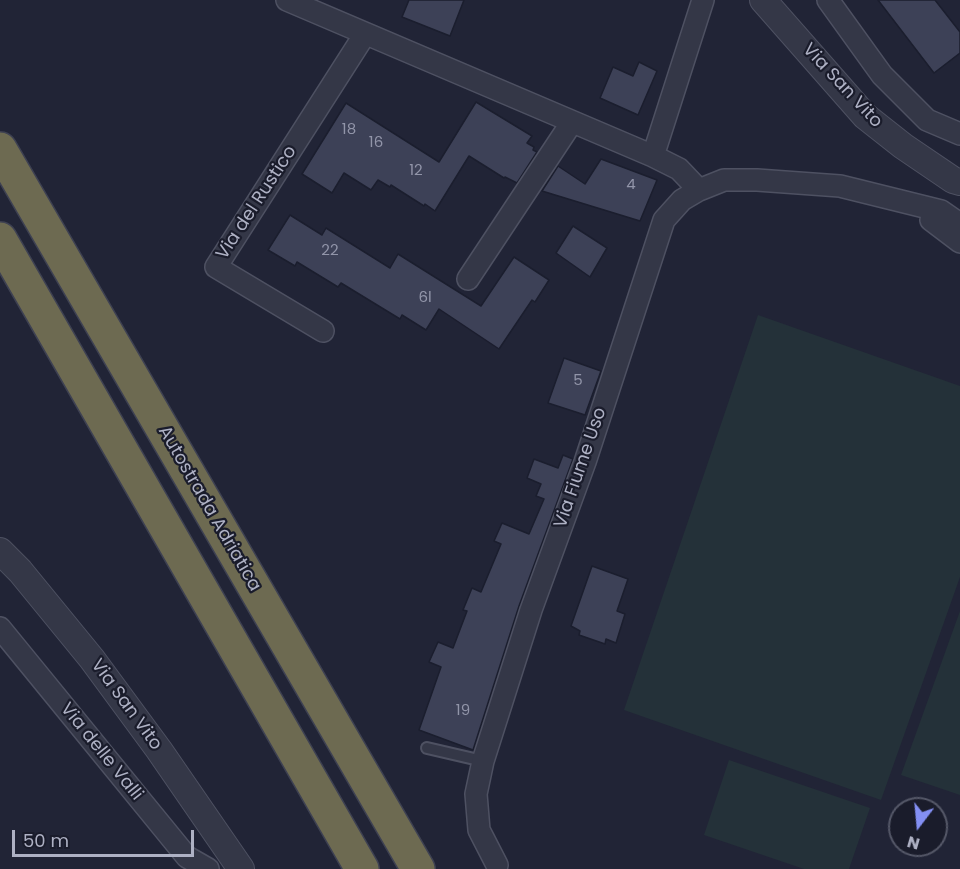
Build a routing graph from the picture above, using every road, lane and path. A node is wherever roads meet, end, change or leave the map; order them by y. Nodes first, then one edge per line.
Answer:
1 (287, 0) edge
2 (703, 0) edge
3 (763, 0) edge
4 (828, 0) edge
5 (365, 34) junction
6 (572, 122) junction
7 (960, 134) edge
8 (0, 149) edge
9 (653, 156) junction
10 (960, 182) edge
11 (699, 189) junction
12 (903, 201) junction
13 (960, 224) edge
14 (0, 239) edge
15 (960, 242) edge
16 (468, 279) dead end
17 (323, 331) dead end
18 (0, 551) edge
19 (0, 628) edge
20 (427, 748) dead end
21 (483, 761) junction
22 (499, 867) edge
23 (208, 869) edge
24 (241, 869) edge
25 (362, 869) edge
26 (418, 869) edge

1 - 5 street
2 - 9 street
3 - 10 street, Via San Vito
4 - 7 street
5 - 6 street
5 - 17 street, Via del Rustico
6 - 9 street
6 - 16 street
8 - 26 highway, Autostrada Adriatica
9 - 11 street
11 - 12 street
11 - 21 street, Via Fiume Uso
12 - 13 street
12 - 15 street
14 - 25 highway
18 - 24 street, Via San Vito
19 - 23 street, Via delle Valli
20 - 21 lane
21 - 22 street, Via Fiume Uso

